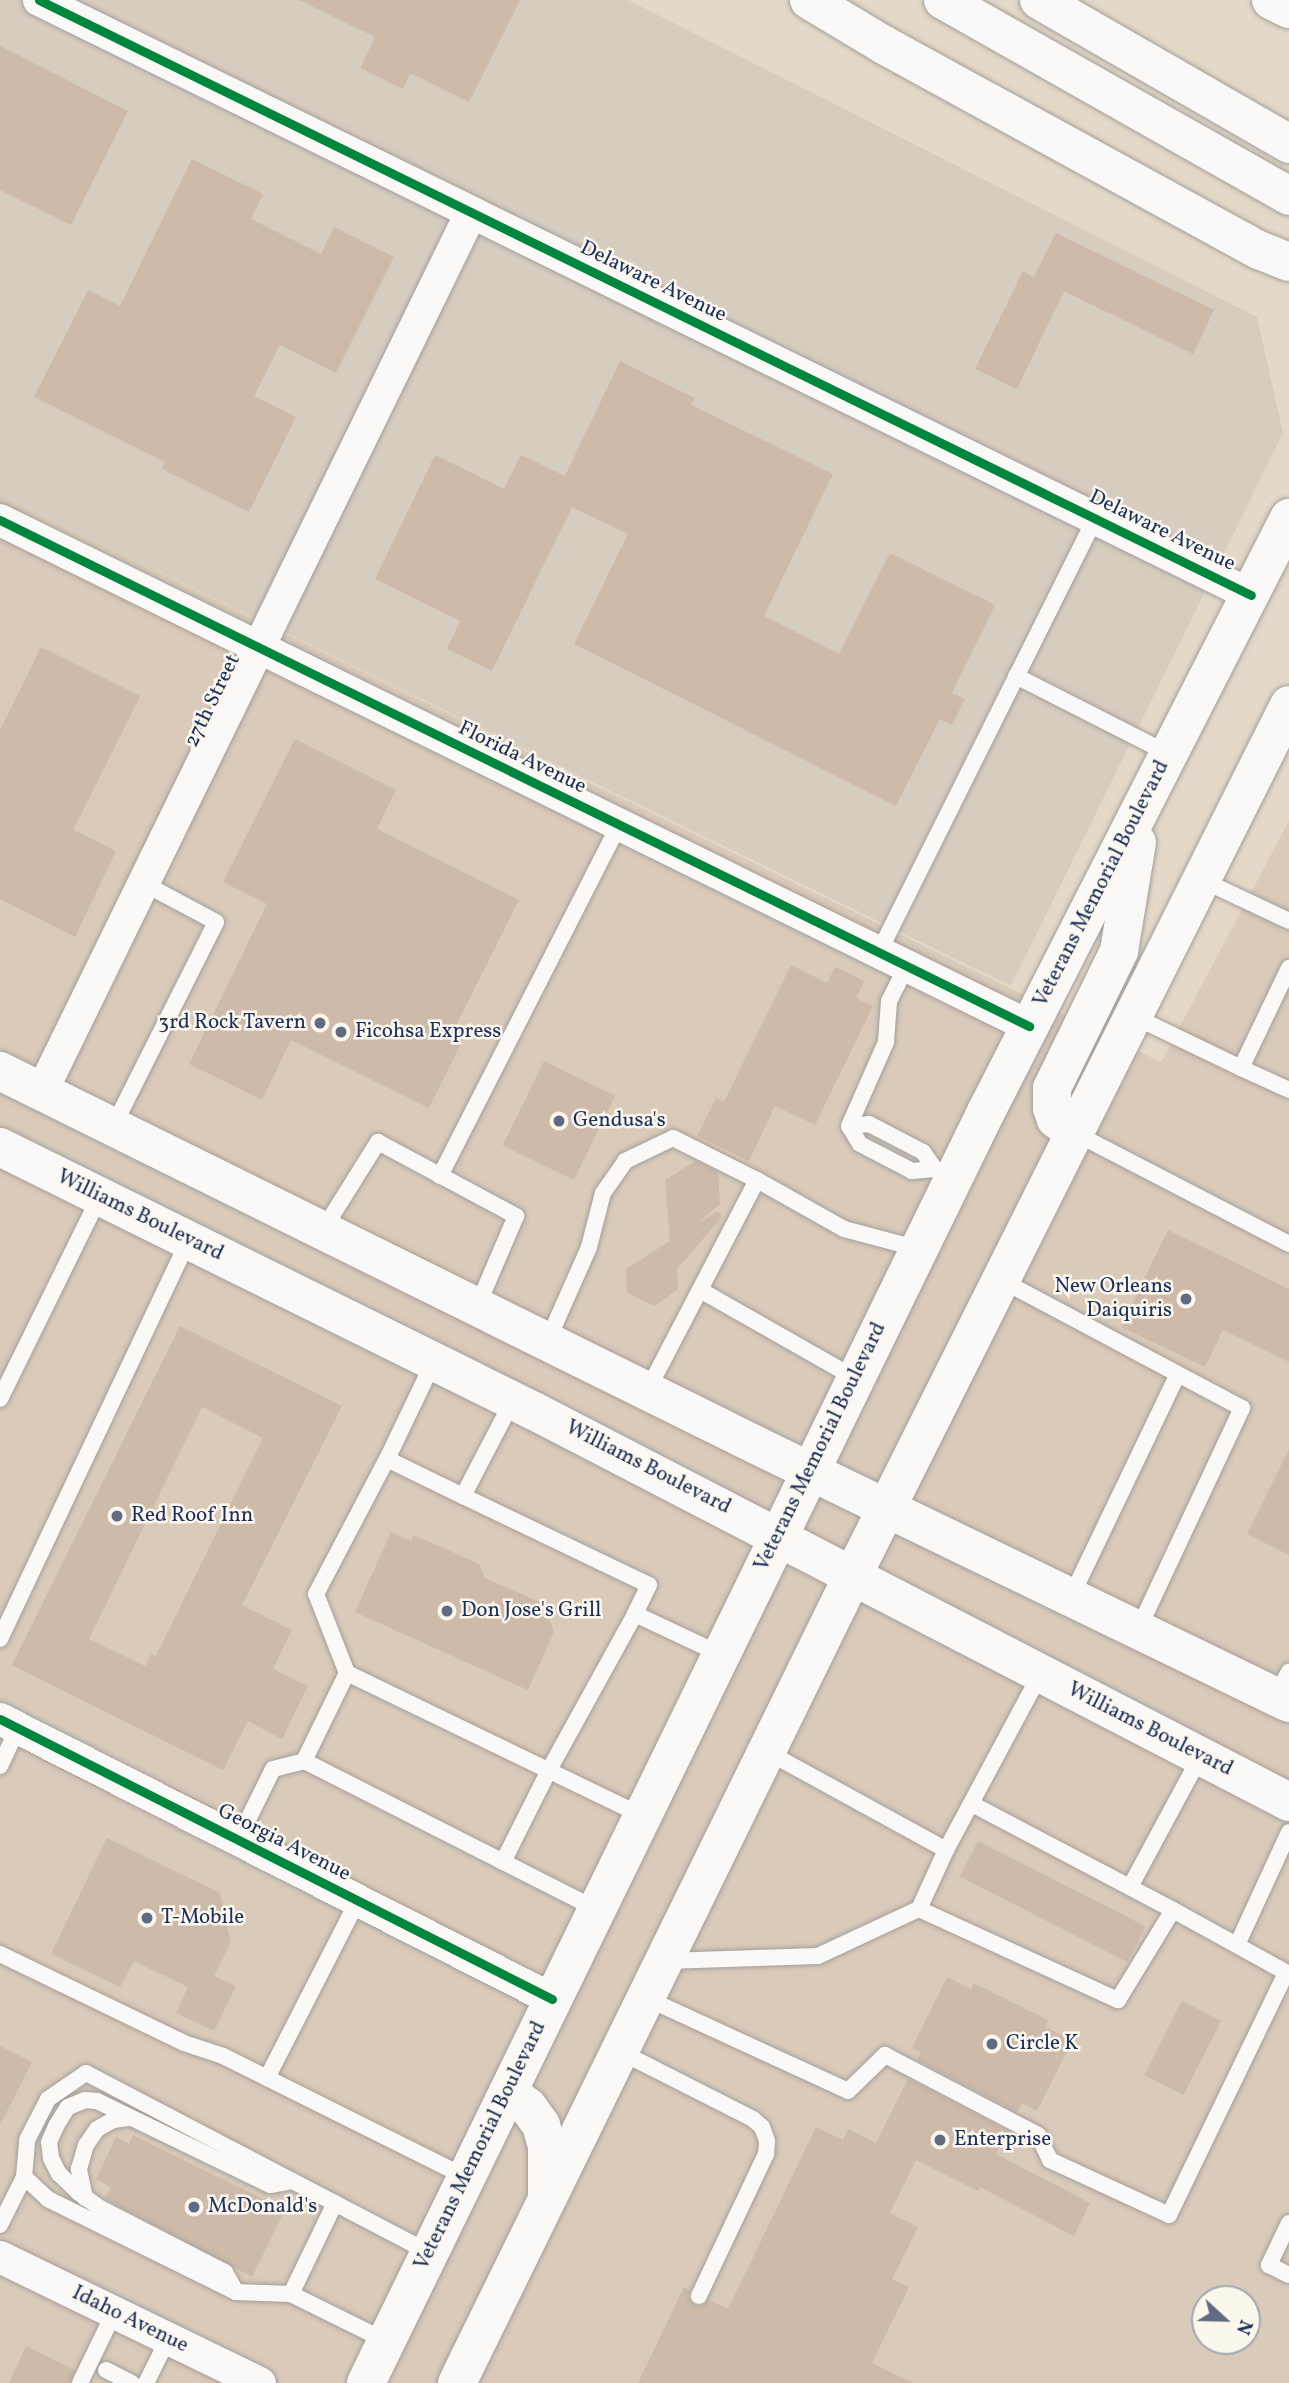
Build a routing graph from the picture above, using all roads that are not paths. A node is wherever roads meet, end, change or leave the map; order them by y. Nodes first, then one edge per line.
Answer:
1 (39, 0) edge
2 (809, 0) edge
3 (943, 0) edge
4 (1039, 0) edge
5 (1271, 0) edge
6 (1289, 9) edge
7 (1289, 144) edge
8 (1289, 196) edge
9 (471, 213) junction
10 (1274, 256) edge
11 (1289, 291) edge
12 (1095, 518) junction
13 (1289, 518) edge
14 (0, 520) edge
15 (1251, 594) junction
16 (258, 648) junction
17 (1016, 676) junction
18 (1289, 705) edge
19 (1169, 754) junction
20 (1143, 805) junction
21 (619, 825) junction
22 (1202, 880) junction
23 (143, 883) junction
24 (1289, 921) edge
25 (879, 952) junction
26 (907, 966) junction
27 (1289, 968) edge
28 (1133, 1016) junction
29 (1029, 1026) junction
30 (1241, 1068) junction
31 (0, 1071) edge
32 (1289, 1090) edge
33 (42, 1091) junction
34 (113, 1127) junction
35 (1074, 1133) junction
36 (4, 1158) edge
37 (945, 1173) junction
38 (440, 1176) junction
39 (757, 1180) junction
40 (100, 1196) junction
41 (323, 1230) junction
42 (189, 1240) junction
43 (1289, 1244) edge
44 (919, 1249) junction
45 (1001, 1280) junction
46 (700, 1290) junction
47 (477, 1307) junction
48 (547, 1342) junction
49 (434, 1361) junction
50 (1178, 1374) junction
51 (855, 1378) junction
52 (647, 1391) junction
53 (0, 1399) edge
54 (513, 1400) junction
55 (387, 1459) junction
56 (809, 1470) junction
57 (463, 1496) junction
58 (887, 1508) junction
59 (778, 1535) junction
60 (853, 1574) junction
61 (1071, 1597) junction
62 (635, 1614) junction
63 (1139, 1630) junction
64 (0, 1639) edge
65 (720, 1654) junction
66 (347, 1673) junction
67 (1041, 1674) junction
68 (1284, 1691) edge
69 (9, 1724) edge
70 (766, 1751) junction
71 (1200, 1757) junction
72 (304, 1760) junction
73 (0, 1766) edge
74 (549, 1770) junction
75 (1289, 1802) edge
76 (972, 1804) junction
77 (641, 1815) junction
78 (1289, 1832) edge
79 (238, 1840) junction
80 (946, 1850) junction
81 (503, 1861) junction
82 (1130, 1887) junction
83 (358, 1900) junction
84 (596, 1909) junction
85 (919, 1909) junction
86 (1174, 1910) junction
87 (1237, 1945) junction
88 (0, 1954) edge
89 (663, 1961) junction
90 (1288, 1973) edge
91 (646, 1998) junction
92 (552, 1999) junction
93 (619, 2051) junction
94 (267, 2078) junction
95 (508, 2092) junction
96 (130, 2118) junction
97 (24, 2177) junction
98 (466, 2177) junction
99 (293, 2181) junction
100 (85, 2198) junction
101 (547, 2198) junction
102 (335, 2203) junction
103 (1289, 2223) edge
104 (0, 2225) edge
105 (429, 2252) junction
106 (0, 2257) edge
107 (1289, 2275) edge
108 (236, 2292) junction
109 (291, 2294) junction
110 (699, 2296) dead end
111 (114, 2312) junction
112 (168, 2339) junction
113 (386, 2341) junction
114 (106, 2370) dead end
115 (80, 2383) edge
116 (132, 2383) edge
117 (146, 2383) edge
118 (260, 2383) edge
119 (366, 2383) edge
120 (457, 2383) edge

1 - 9 street, Delaware Avenue
2 - 10 main road
3 - 8 main road
4 - 7 main road
5 - 6 main road
9 - 12 street, Delaware Avenue
9 - 16 street, 27th Street
10 - 11 main road
12 - 15 street, Delaware Avenue
12 - 17 lane
13 - 15 main road, Veterans Memorial Boulevard
14 - 16 street, Florida Avenue
15 - 19 main road, Veterans Memorial Boulevard
16 - 21 street, Florida Avenue
16 - 23 street, 27th Street
17 - 19 lane
17 - 25 lane
18 - 22 main road
19 - 20 main road, Veterans Memorial Boulevard
20 - 29 main road, Veterans Memorial Boulevard
20 - 35 main road
21 - 25 street, Florida Avenue
21 - 38 lane
22 - 24 lane
22 - 28 main road
23 - 33 street, 27th Street
23 - 34 lane
25 - 26 street, Florida Avenue
26 - 29 street, Florida Avenue
26 - 37 lane
27 - 30 lane
28 - 30 lane
28 - 35 main road
29 - 37 main road, Veterans Memorial Boulevard
30 - 32 lane
31 - 33 main road
33 - 34 main road
34 - 41 main road
35 - 43 lane
35 - 45 main road
36 - 40 main road, Williams Boulevard
37 - 44 main road, Veterans Memorial Boulevard
38 - 41 lane
38 - 47 lane
39 - 44 lane
39 - 46 lane
39 - 48 lane
40 - 42 main road, Williams Boulevard
40 - 53 lane
41 - 47 main road
42 - 49 main road, Williams Boulevard
42 - 64 lane
44 - 51 main road, Veterans Memorial Boulevard
45 - 50 lane
45 - 58 main road
46 - 51 lane
46 - 52 lane
47 - 48 main road
48 - 52 main road
49 - 54 main road, Williams Boulevard
49 - 55 lane
50 - 61 lane
50 - 63 lane
51 - 56 main road, Veterans Memorial Boulevard
52 - 56 main road
54 - 57 lane
54 - 59 main road, Williams Boulevard
55 - 57 lane
55 - 66 lane
56 - 58 main road
56 - 59 main road, Veterans Memorial Boulevard
57 - 62 lane
58 - 60 main road
58 - 61 main road
59 - 60 main road, Williams Boulevard
59 - 65 main road, Veterans Memorial Boulevard
60 - 67 main road, Williams Boulevard
60 - 70 main road
61 - 63 main road
62 - 65 lane
62 - 74 lane
63 - 68 main road
65 - 77 main road, Veterans Memorial Boulevard
66 - 72 lane
66 - 74 lane
67 - 71 main road, Williams Boulevard
67 - 76 lane
69 - 73 lane
69 - 79 street, Georgia Avenue
70 - 80 lane
70 - 89 main road
71 - 75 main road, Williams Boulevard
71 - 82 lane
72 - 79 lane
72 - 81 lane
74 - 77 lane
74 - 81 lane
76 - 80 lane
76 - 82 lane
77 - 84 main road, Veterans Memorial Boulevard
78 - 87 lane
79 - 83 street, Georgia Avenue
80 - 85 lane
81 - 84 lane
82 - 86 lane
83 - 92 street, Georgia Avenue
83 - 94 lane
84 - 92 main road, Veterans Memorial Boulevard
85 - 86 lane
85 - 89 lane
86 - 87 lane
87 - 90 lane
88 - 94 lane
89 - 91 main road
90 - 91 lane
91 - 93 main road
92 - 95 main road, Veterans Memorial Boulevard
93 - 101 main road
93 - 110 lane
94 - 98 lane
95 - 98 main road, Veterans Memorial Boulevard
95 - 101 main road
96 - 99 lane
96 - 100 lane
96 - 100 lane
97 - 99 lane
97 - 104 lane
97 - 108 lane
98 - 105 main road, Veterans Memorial Boulevard
99 - 102 lane
100 - 108 lane
101 - 120 main road
102 - 105 lane
102 - 109 lane
103 - 107 lane
105 - 113 main road, Veterans Memorial Boulevard
106 - 111 street, Idaho Avenue
108 - 109 lane
109 - 113 lane
111 - 112 street, Idaho Avenue
111 - 115 lane
112 - 117 lane
112 - 118 street, Idaho Avenue
113 - 119 main road, Veterans Memorial Boulevard
114 - 116 lane

